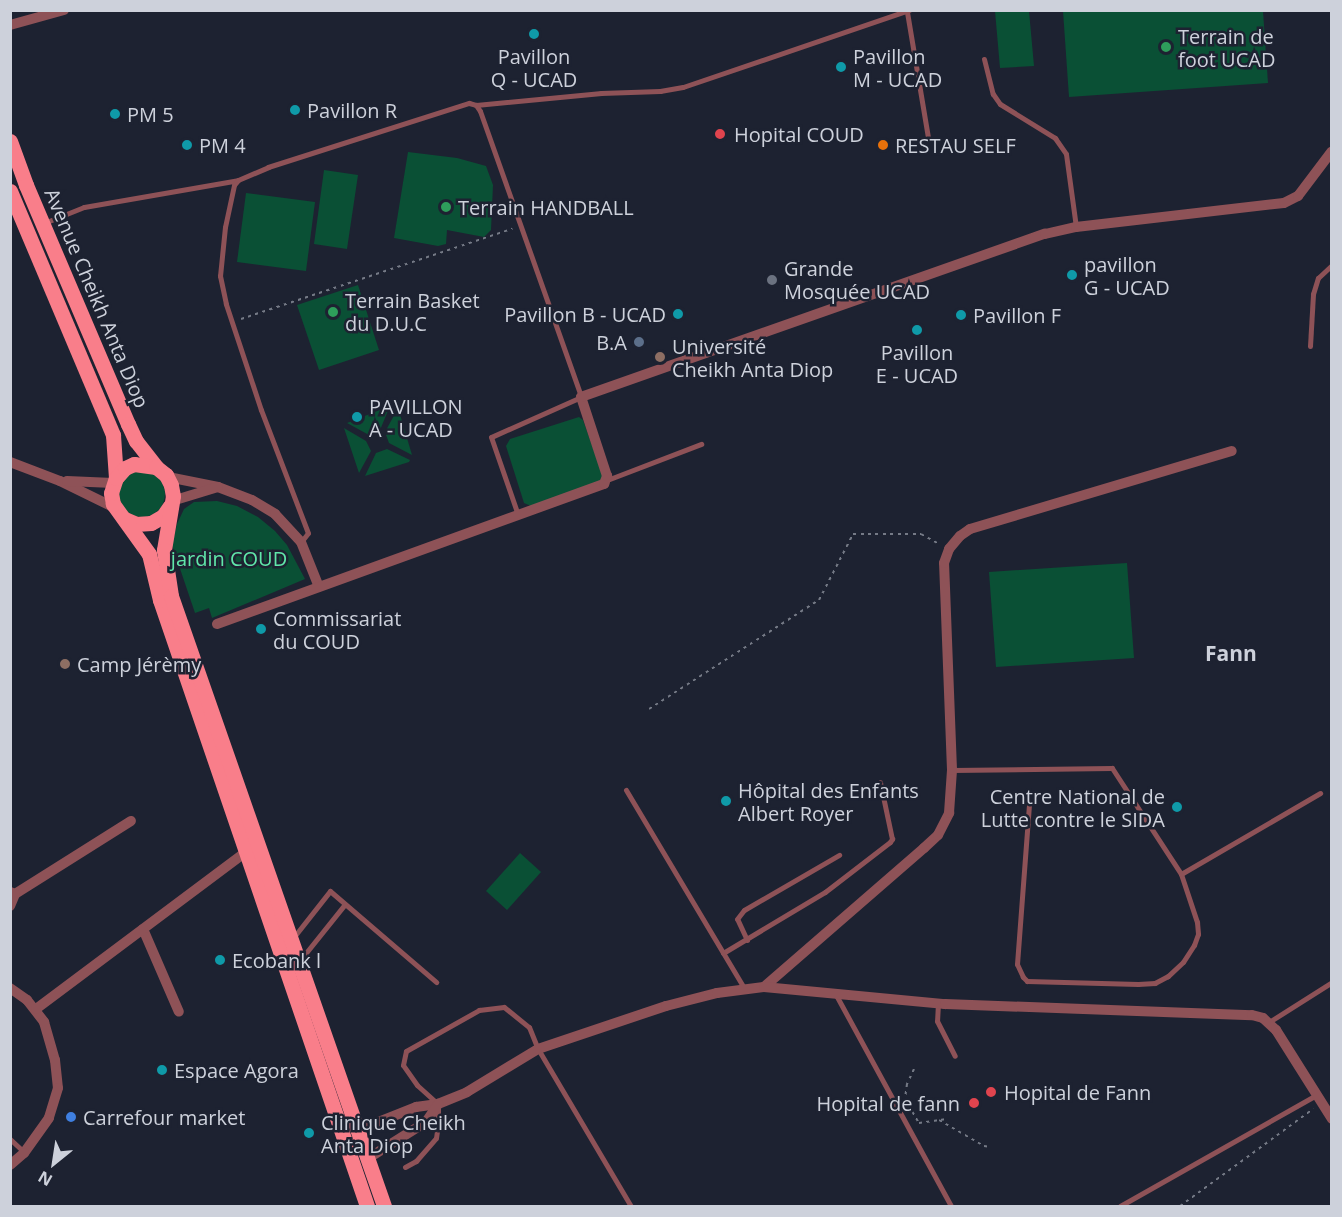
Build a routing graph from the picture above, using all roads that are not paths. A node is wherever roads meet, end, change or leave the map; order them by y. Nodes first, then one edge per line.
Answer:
1 (64, 10) edge
2 (908, 11) edge
3 (10, 25) edge
4 (984, 59) dead end
5 (476, 105) junction
6 (928, 137) dead end
7 (10, 141) edge
8 (1332, 151) edge
9 (238, 180) junction
10 (10, 191) edge
11 (42, 223) junction
12 (1076, 227) junction
13 (1332, 265) edge
14 (1310, 346) dead end
15 (581, 397) junction
16 (701, 444) dead end
17 (1232, 451) dead end
18 (10, 462) edge
19 (156, 467) junction
20 (168, 477) junction
21 (60, 481) junction
22 (114, 481) junction
23 (606, 481) junction
24 (218, 487) junction
25 (171, 504) junction
26 (119, 513) junction
27 (518, 516) junction
28 (301, 542) junction
29 (319, 587) junction
30 (217, 624) dead end
31 (952, 770) junction
32 (880, 783) dead end
33 (626, 790) dead end
34 (1320, 793) dead end
35 (1029, 804) dead end
36 (131, 821) dead end
37 (246, 852) junction
38 (839, 855) dead end
39 (1181, 874) junction
40 (13, 893) edge
41 (345, 904) junction
42 (10, 906) edge
43 (143, 929) junction
44 (292, 939) junction
45 (747, 940) junction
46 (723, 953) junction
47 (298, 962) junction
48 (436, 982) dead end
49 (1332, 982) edge
50 (764, 987) junction
51 (10, 988) edge
52 (744, 988) junction
53 (836, 994) junction
54 (938, 1003) junction
55 (36, 1009) junction
56 (179, 1012) dead end
57 (1269, 1022) junction
58 (538, 1049) junction
59 (955, 1056) dead end
60 (1319, 1099) junction
61 (438, 1104) junction
62 (1332, 1119) edge
63 (356, 1131) junction
64 (10, 1139) edge
65 (24, 1153) junction
66 (367, 1159) junction
67 (10, 1165) edge
68 (405, 1167) dead end
69 (367, 1206) edge
70 (384, 1206) edge
71 (631, 1206) edge
72 (951, 1206) edge
73 (1120, 1206) edge

1 - 3 street
2 - 5 lane
2 - 6 lane
4 - 12 lane
5 - 9 lane
5 - 15 lane
7 - 11 main road, Avenue Cheikh Anta Diop
8 - 12 street
9 - 11 lane
9 - 28 lane
10 - 22 main road, Avenue Cheikh Anta Diop
11 - 19 main road, Avenue Cheikh Anta Diop
12 - 15 street
13 - 14 lane
15 - 23 street
15 - 27 lane
16 - 23 lane
17 - 31 street
18 - 21 street
19 - 20 main road
19 - 22 main road
20 - 24 street
20 - 25 main road
21 - 22 street
21 - 26 street
22 - 26 main road
23 - 27 street
24 - 25 street
24 - 28 street
25 - 26 main road
25 - 44 main road
26 - 37 main road
27 - 29 street
28 - 29 street
29 - 30 street
31 - 39 lane
31 - 50 street
32 - 45 lane
33 - 46 lane
34 - 39 lane
35 - 39 lane
36 - 40 street
37 - 43 street
37 - 69 main road
38 - 45 lane
40 - 42 street
41 - 44 lane
41 - 47 lane
41 - 48 lane
43 - 55 street
43 - 56 street
44 - 47 main road
45 - 46 lane
46 - 52 lane
47 - 63 main road
49 - 57 lane
50 - 52 street
50 - 53 street
51 - 55 street
52 - 58 street
53 - 54 street
53 - 72 lane
54 - 57 street
54 - 59 lane
55 - 65 street
57 - 60 street
58 - 61 street
58 - 61 lane
58 - 71 lane
60 - 62 street
60 - 73 lane
61 - 63 street
61 - 66 street
61 - 68 lane
63 - 66 main road
64 - 65 lane
65 - 67 street
66 - 70 main road

